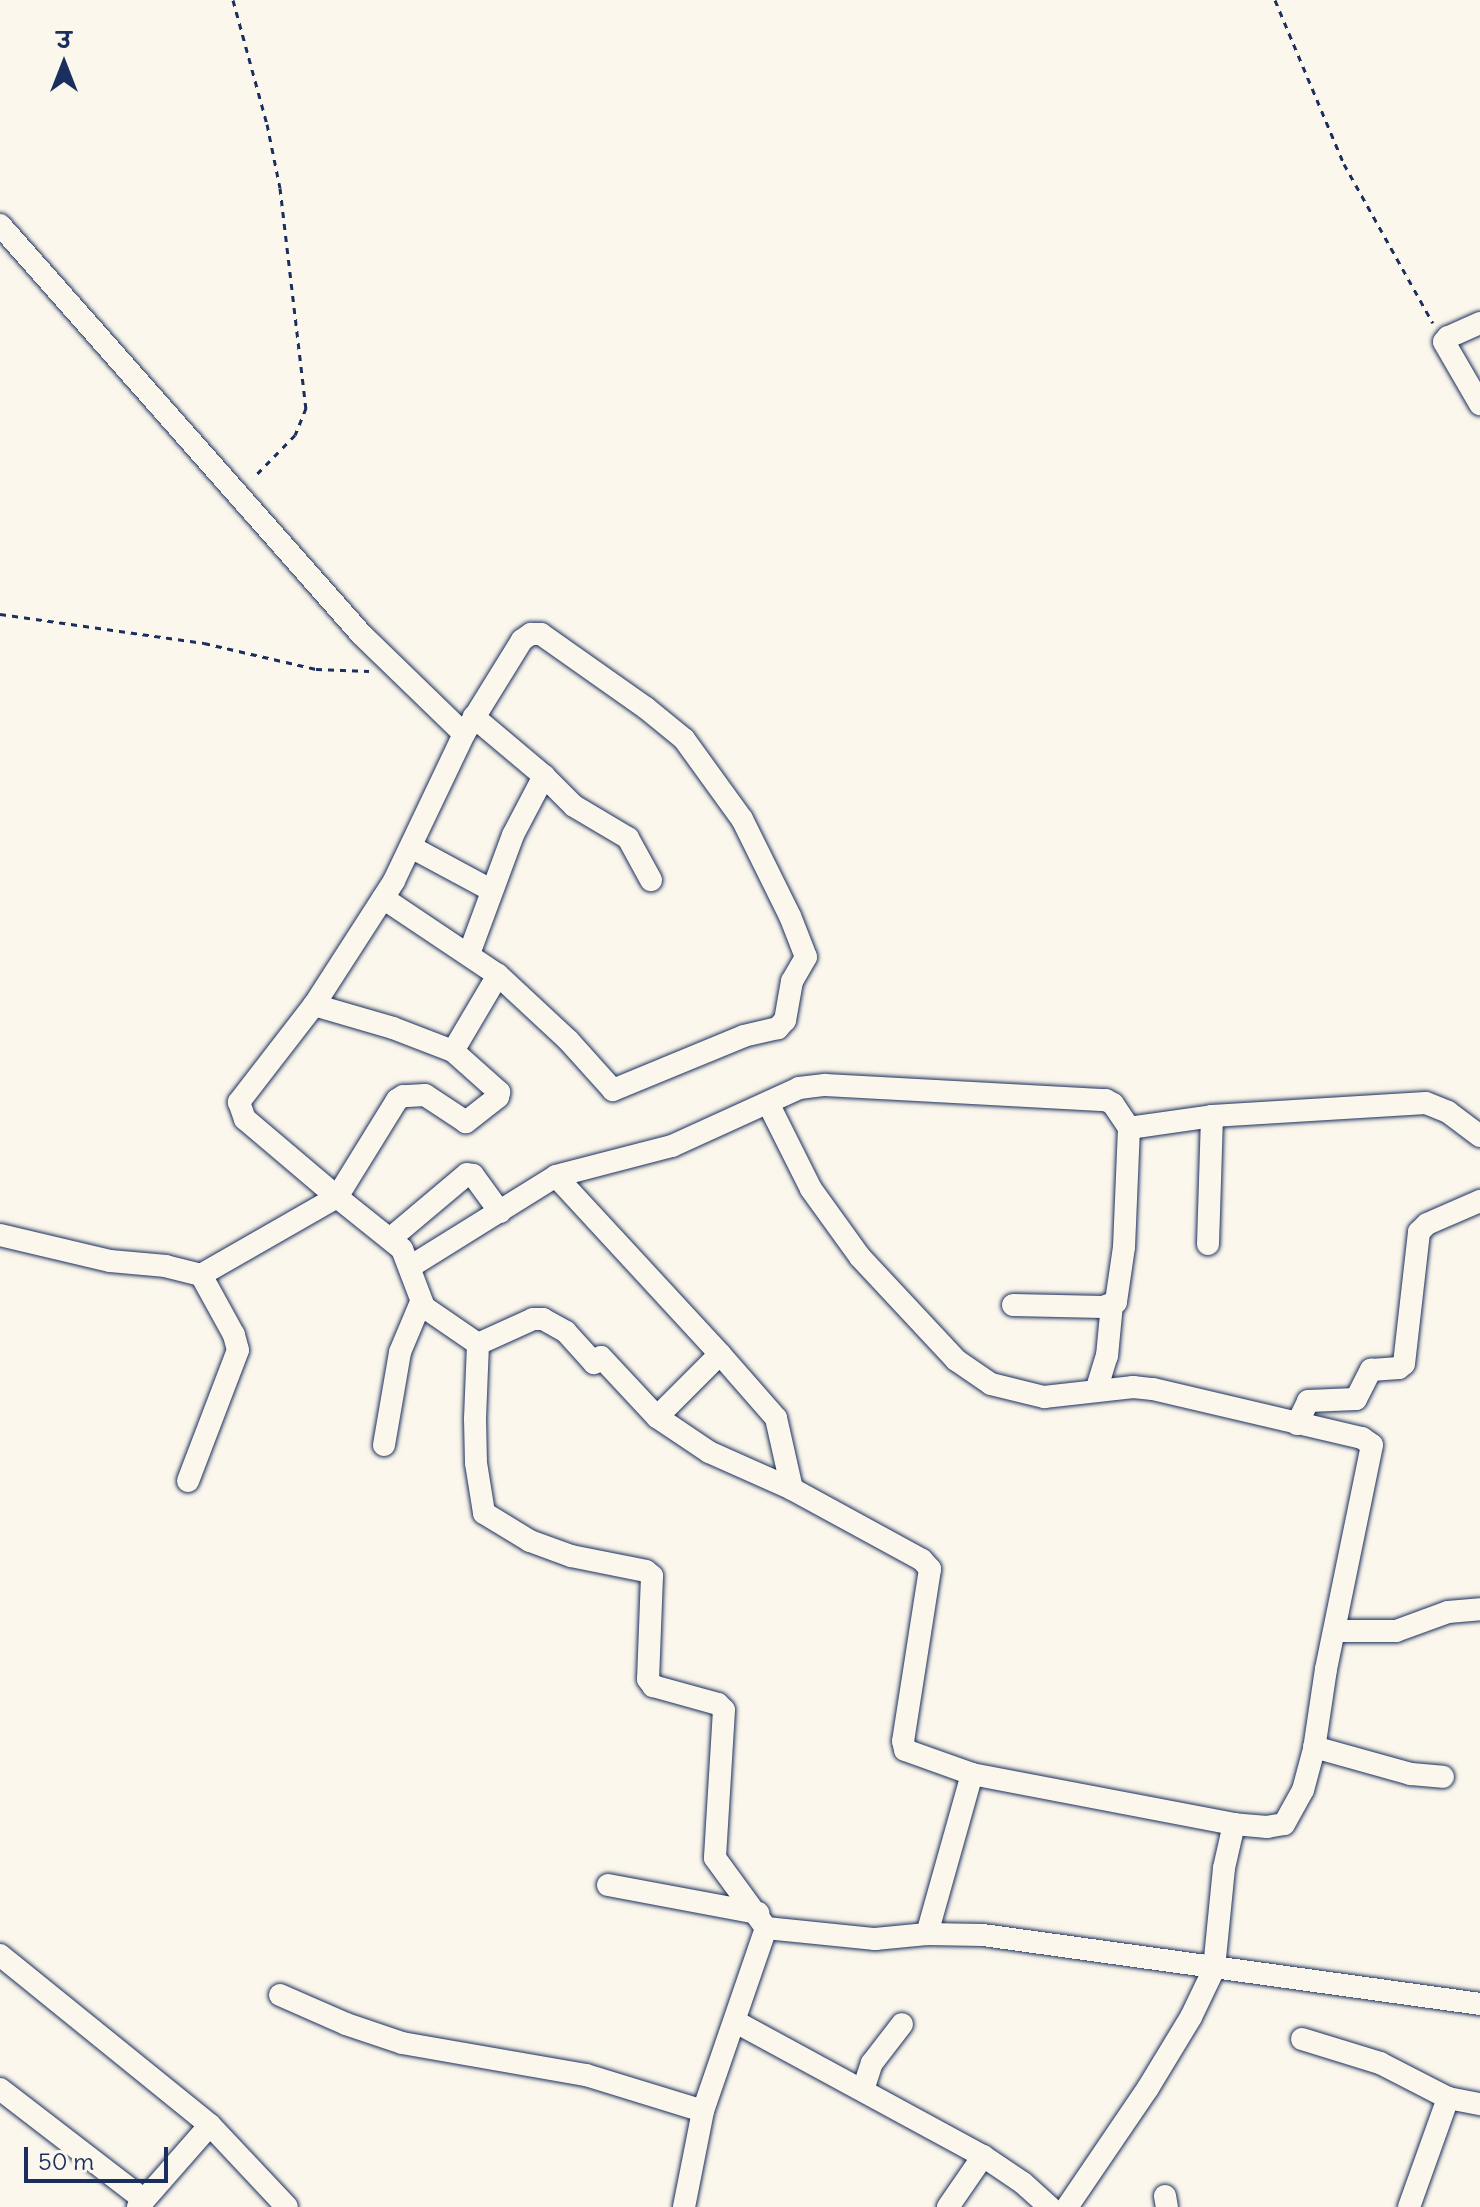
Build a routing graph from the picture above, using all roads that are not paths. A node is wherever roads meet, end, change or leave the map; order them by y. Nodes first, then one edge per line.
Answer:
1 (0, 225) edge
2 (1480, 323) edge
3 (1480, 404) edge
4 (469, 726) junction
5 (544, 776) junction
6 (411, 847) junction
7 (651, 880) dead end
8 (491, 890) junction
9 (383, 898) junction
10 (469, 954) junction
11 (498, 975) junction
12 (314, 1005) junction
13 (453, 1051) junction
14 (768, 1103) junction
15 (1212, 1116) junction
16 (1129, 1128) junction
17 (1480, 1136) edge
18 (556, 1176) junction
19 (337, 1197) junction
20 (1480, 1201) edge
21 (500, 1212) junction
22 (0, 1235) edge
23 (391, 1238) junction
24 (1208, 1244) dead end
25 (410, 1267) junction
26 (201, 1275) junction
27 (421, 1302) junction
28 (1112, 1304) junction
29 (1013, 1305) dead end
30 (478, 1344) junction
31 (720, 1354) junction
32 (1096, 1391) junction
33 (657, 1417) junction
34 (1297, 1424) junction
35 (384, 1445) dead end
36 (188, 1481) dead end
37 (792, 1489) junction
38 (1480, 1609) edge
39 (1335, 1631) junction
40 (1314, 1747) junction
41 (972, 1774) junction
42 (1443, 1777) dead end
43 (1234, 1824) junction
44 (608, 1885) dead end
45 (762, 1921) junction
46 (927, 1934) junction
47 (0, 1955) edge
48 (1214, 1969) junction
49 (280, 1995) dead end
50 (1480, 2004) edge
51 (736, 2022) junction
52 (902, 2024) dead end
53 (1302, 2039) dead end
54 (0, 2089) edge
55 (863, 2090) junction
56 (1448, 2098) junction
57 (1480, 2104) edge
58 (703, 2111) junction
59 (210, 2125) junction
60 (983, 2156) junction
61 (141, 2203) edge
62 (287, 2207) edge
63 (684, 2207) edge
64 (948, 2207) edge
65 (1050, 2207) edge
66 (1067, 2207) edge
67 (1409, 2207) edge

1 - 4 street
2 - 3 street
4 - 5 street
4 - 6 street
4 - 11 street
5 - 7 street
5 - 8 street
6 - 8 street
6 - 9 street
8 - 10 street
9 - 10 street
9 - 12 street
10 - 11 street
11 - 13 street
12 - 13 street
12 - 19 street
13 - 19 street
14 - 16 street
14 - 18 street
14 - 32 street
15 - 16 street
15 - 17 street
15 - 24 street
16 - 28 street
18 - 21 street
18 - 31 street
19 - 23 street
19 - 26 street
20 - 34 street
21 - 23 street
21 - 25 street
22 - 26 street
23 - 25 street
25 - 27 street
26 - 36 street
27 - 30 street
27 - 35 street
28 - 29 street
28 - 32 street
30 - 33 street
30 - 45 street
31 - 33 street
31 - 37 street
32 - 34 street
33 - 37 street
34 - 39 street
37 - 41 street
38 - 39 street
39 - 40 street
40 - 42 street
40 - 43 street
41 - 43 street
41 - 46 street
43 - 48 street
44 - 45 street
45 - 46 street
45 - 51 street
46 - 48 street
47 - 59 street
48 - 50 street
48 - 66 street
49 - 58 street
51 - 55 street
51 - 58 street
52 - 55 street
53 - 56 street
54 - 61 street
55 - 60 street
56 - 57 street
56 - 67 street
58 - 63 street
59 - 61 street
59 - 62 street
60 - 64 street
60 - 65 street

